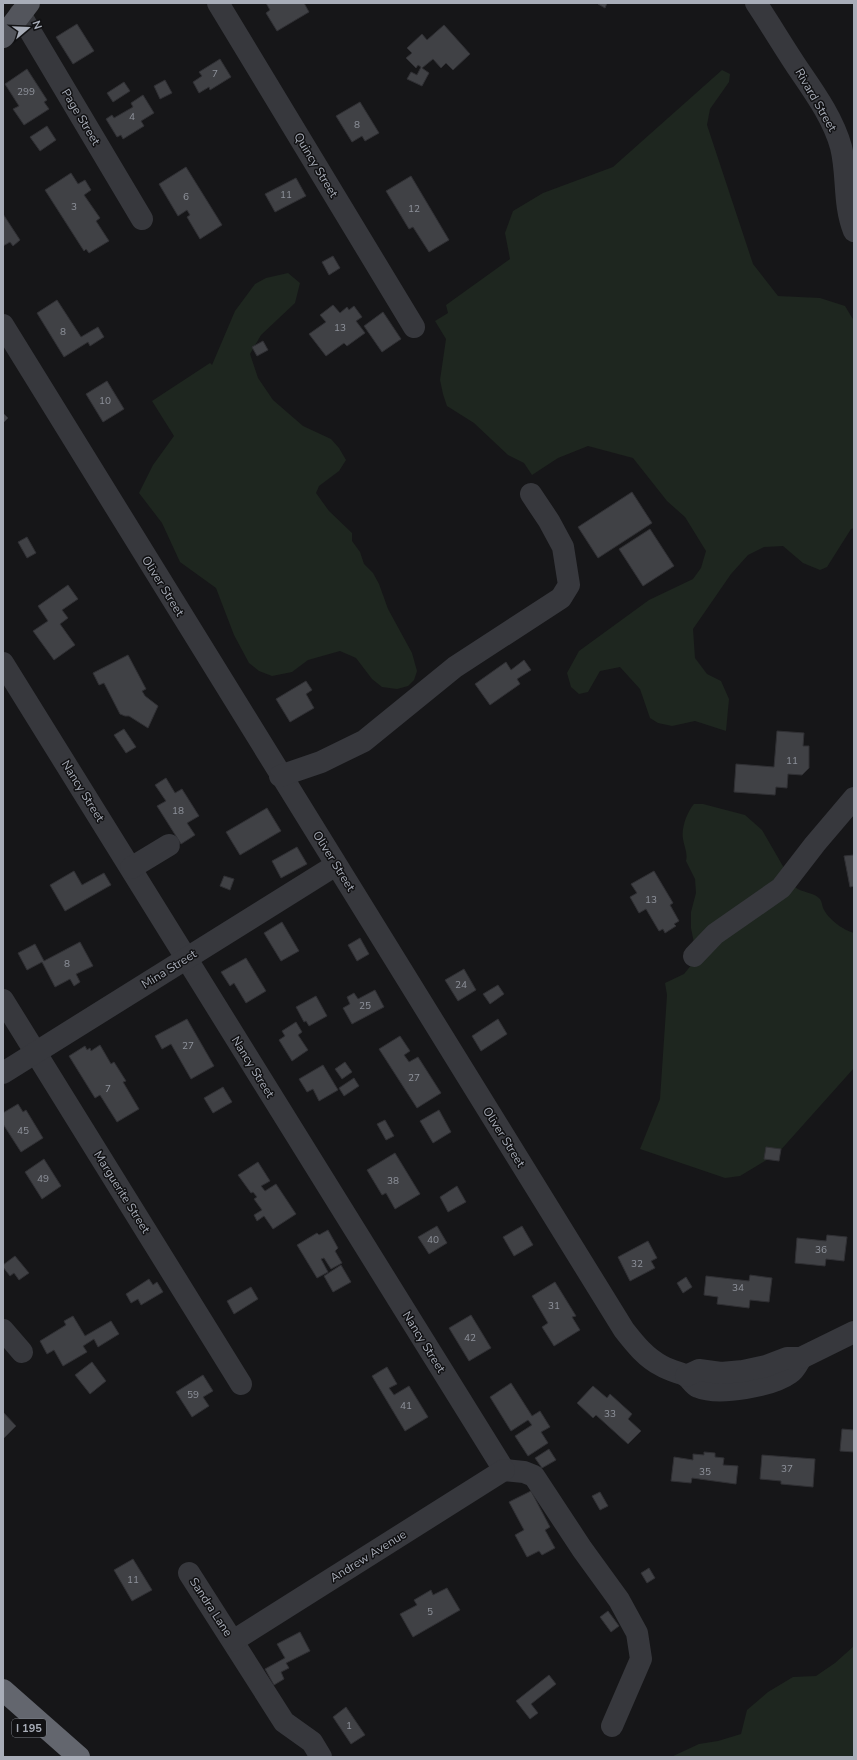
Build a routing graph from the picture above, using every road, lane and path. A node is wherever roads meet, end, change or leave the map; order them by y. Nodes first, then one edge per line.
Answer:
1 (218, 3) edge
2 (756, 3) edge
3 (25, 9) edge
4 (3, 37) edge
5 (142, 219) dead end
6 (854, 232) edge
7 (3, 325) edge
8 (414, 327) dead end
9 (532, 494) dead end
10 (3, 663) edge
11 (280, 776) junction
12 (854, 798) edge
13 (169, 845) dead end
14 (336, 865) junction
15 (130, 868) junction
16 (694, 956) dead end
17 (186, 958) junction
18 (3, 1000) edge
19 (36, 1052) junction
20 (3, 1073) edge
21 (3, 1330) edge
22 (854, 1332) edge
23 (22, 1352) dead end
24 (241, 1384) dead end
25 (504, 1470) junction
26 (189, 1573) dead end
27 (233, 1641) junction
28 (3, 1690) edge
29 (3, 1699) edge
30 (612, 1726) dead end
31 (55, 1757) edge
32 (79, 1757) edge
33 (322, 1757) edge

1 - 8 street, Quincy Street
2 - 6 street, Rivard Street
3 - 4 main road
3 - 5 street, Page Street
7 - 11 street, Oliver Street
9 - 11 street
10 - 15 street, Nancy Street
11 - 14 street, Oliver Street
12 - 16 street
13 - 15 street
14 - 17 street, Mina Street
14 - 22 street, Oliver Street
15 - 17 street, Nancy Street
17 - 19 street, Mina Street
17 - 25 street, Nancy Street
18 - 19 street, Marguerite Street
19 - 20 street, Mina Street
19 - 24 street, Marguerite Street
21 - 23 street
25 - 27 street, Andrew Avenue
25 - 30 street
26 - 27 street, Sandra Lane
27 - 33 street, Sandra Lane
28 - 32 highway
29 - 31 highway, I 195

